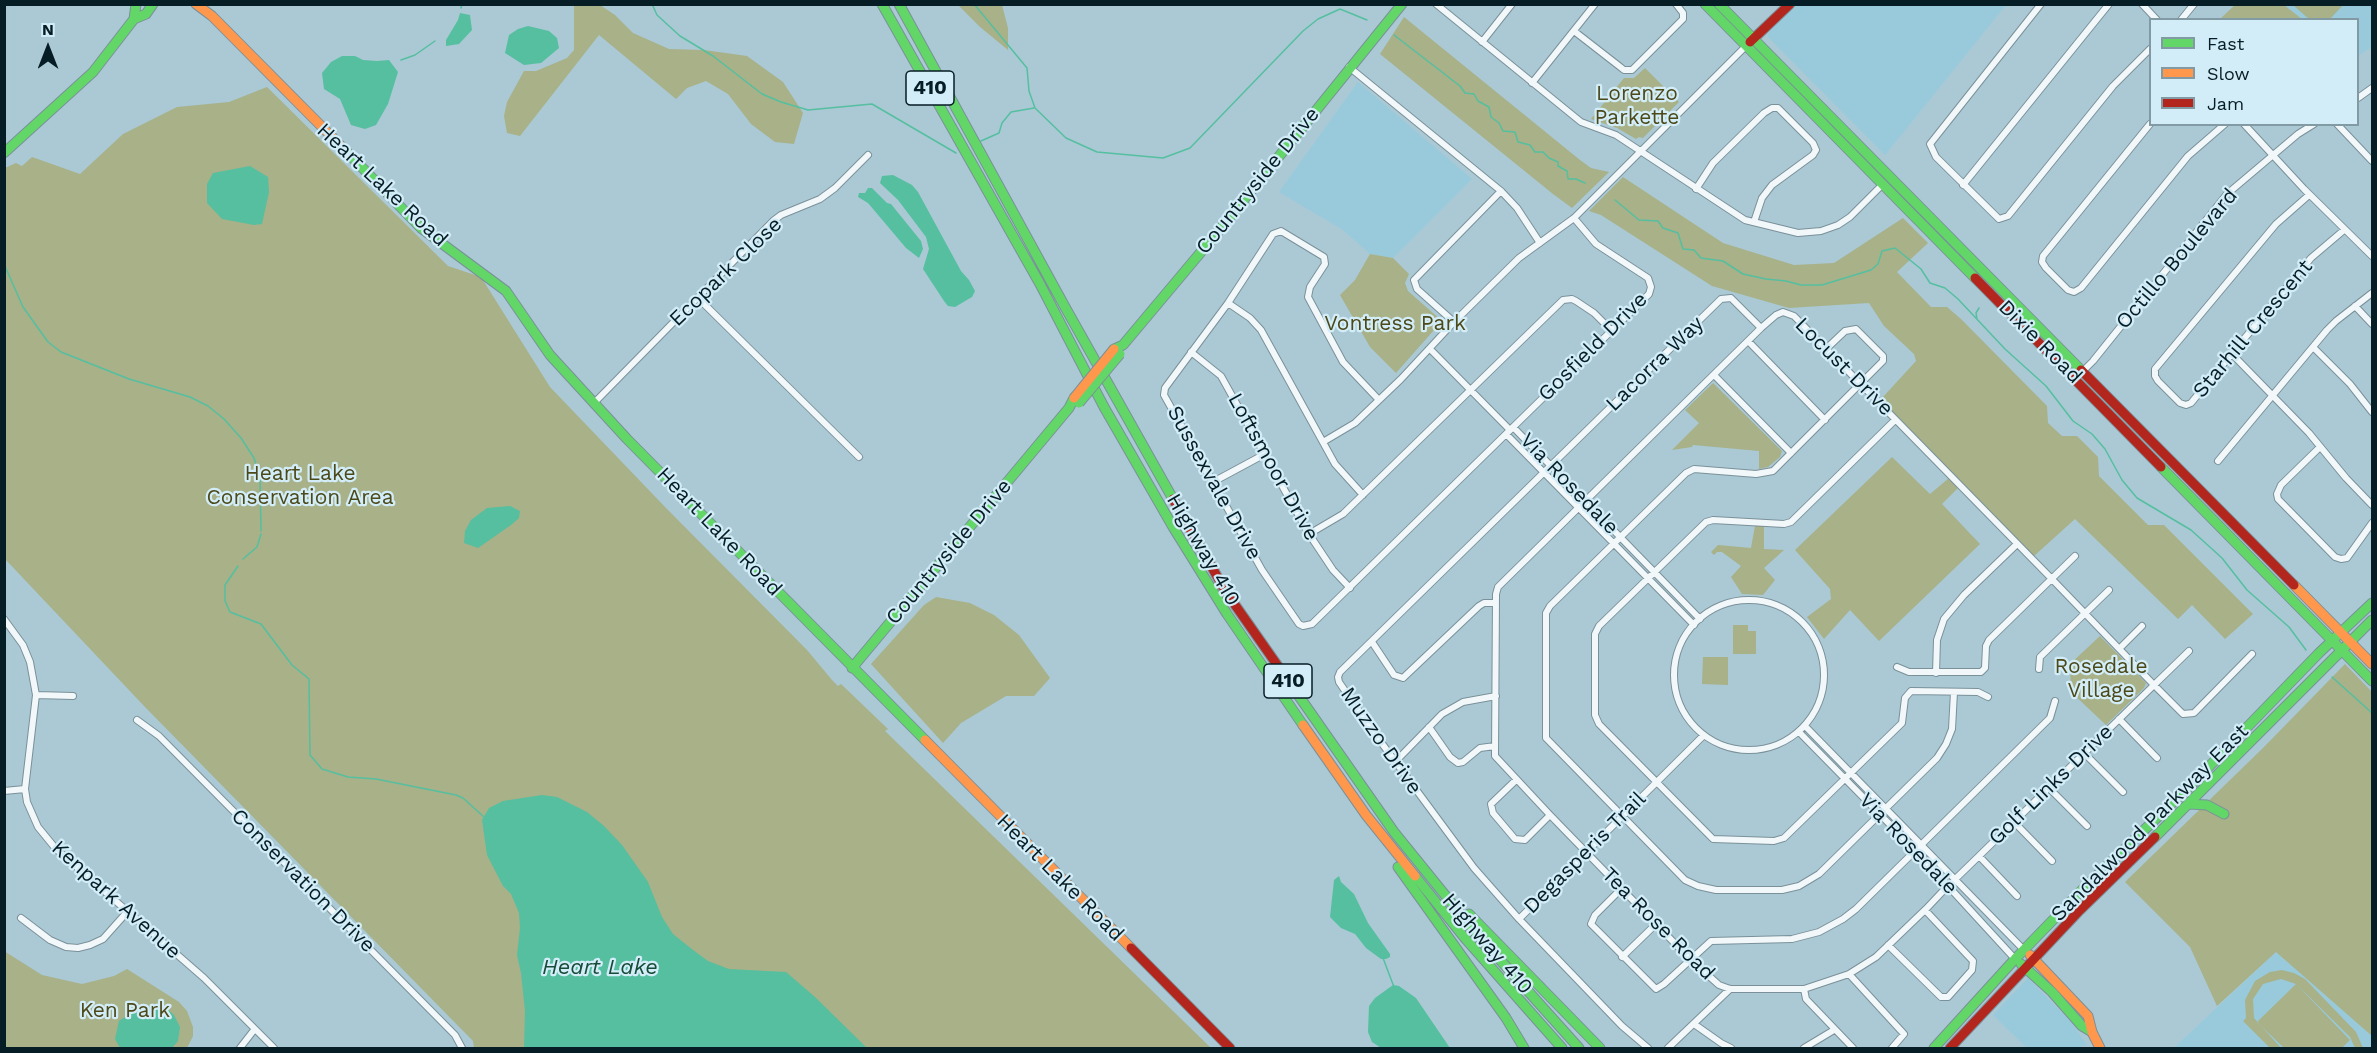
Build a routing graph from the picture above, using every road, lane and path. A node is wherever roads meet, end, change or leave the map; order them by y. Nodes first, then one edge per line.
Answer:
1 (136, 4) edge
2 (153, 4) edge
3 (196, 4) edge
4 (206, 4) edge
5 (882, 4) edge
6 (898, 4) edge
7 (1402, 4) edge
8 (1436, 4) edge
9 (1512, 4) edge
10 (1594, 4) edge
11 (1676, 4) edge
12 (1706, 4) edge
13 (1719, 4) edge
14 (1790, 4) edge
15 (2041, 4) edge
16 (2109, 4) edge
17 (2142, 4) edge
18 (2194, 4) edge
19 (1392, 10) edge
20 (212, 16) junction
21 (2155, 18) edge
22 (2183, 18) edge
23 (134, 19) junction
24 (1574, 31) junction
25 (1482, 42) junction
26 (1750, 42) junction
27 (2149, 51) edge
28 (1349, 67) junction
29 (1532, 83) junction
30 (2373, 88) edge
31 (2359, 97) edge
32 (2149, 126) edge
33 (2223, 126) edge
34 (2246, 126) edge
35 (2311, 126) edge
36 (2339, 126) edge
37 (1640, 151) junction
38 (4, 153) edge
39 (868, 155) dead end
40 (2272, 156) junction
41 (2373, 161) edge
42 (1883, 184) junction
43 (1964, 185) junction
44 (1696, 189) junction
45 (1501, 191) junction
46 (2309, 195) junction
47 (1574, 218) junction
48 (1754, 222) junction
49 (2344, 230) junction
50 (1540, 243) junction
51 (2373, 256) edge
52 (2373, 292) edge
53 (698, 298) junction
54 (1228, 303) junction
55 (2355, 306) junction
56 (1454, 322) junction
57 (2373, 324) edge
58 (1761, 328) junction
59 (1612, 331) junction
60 (1748, 341) junction
61 (2313, 347) junction
62 (1430, 349) junction
63 (1826, 349) junction
64 (1191, 352) junction
65 (2232, 354) junction
66 (2079, 374) junction
67 (1714, 375) junction
68 (1861, 385) junction
69 (1470, 390) junction
70 (2273, 395) junction
71 (1379, 400) junction
72 (594, 403) junction
73 (2373, 412) edge
74 (1825, 420) junction
75 (1895, 420) junction
76 (1510, 430) junction
77 (1323, 442) junction
78 (2320, 447) junction
79 (1791, 453) junction
80 (1264, 454) junction
81 (859, 457) dead end
82 (2218, 461) dead end
83 (1551, 466) junction
84 (1545, 472) junction
85 (1213, 482) junction
86 (1363, 495) junction
87 (1585, 501) junction
88 (2373, 505) edge
89 (1579, 507) junction
90 (2373, 523) edge
91 (1309, 534) junction
92 (1620, 537) junction
93 (1614, 543) junction
94 (2017, 544) junction
95 (2075, 556) dead end
96 (1654, 572) junction
97 (1648, 578) junction
98 (2052, 579) junction
99 (1350, 588) junction
100 (2109, 590) dead end
101 (1496, 603) junction
102 (2373, 603) edge
103 (2085, 613) junction
104 (1700, 619) junction
105 (4, 620) edge
106 (2373, 620) edge
107 (1694, 625) junction
108 (2142, 626) dead end
109 (2341, 633) junction
110 (2333, 640) junction
111 (1372, 642) junction
112 (2351, 642) junction
113 (2120, 648) junction
114 (2342, 650) junction
115 (2189, 651) dead end
116 (2252, 654) dead end
117 (2373, 664) edge
118 (1898, 667) dead end
119 (852, 668) junction
120 (2039, 669) dead end
121 (1936, 673) junction
122 (2373, 681) edge
123 (2154, 684) junction
124 (1954, 692) junction
125 (36, 695) junction
126 (73, 696) dead end
127 (1496, 696) junction
128 (1988, 697) dead end
129 (2055, 701) dead end
130 (2119, 719) junction
131 (137, 720) dead end
132 (1805, 726) junction
133 (1429, 728) junction
134 (1799, 732) junction
135 (1704, 735) junction
136 (1495, 746) junction
137 (2084, 753) junction
138 (2157, 758) dead end
139 (1395, 762) junction
140 (1848, 776) junction
141 (1516, 780) junction
142 (2195, 781) junction
143 (1656, 782) junction
144 (2049, 788) junction
145 (25, 789) junction
146 (2203, 790) junction
147 (4, 791) edge
148 (2123, 792) dead end
149 (2189, 804) junction
150 (1886, 808) junction
151 (1880, 814) junction
152 (2224, 814) dead end
153 (1366, 815) junction
154 (1550, 815) junction
155 (1621, 816) junction
156 (2014, 822) junction
157 (2087, 826) dead end
158 (1394, 832) junction
159 (1918, 847) junction
160 (1586, 852) junction
161 (1979, 856) junction
162 (2052, 861) dead end
163 (1955, 879) junction
164 (1948, 886) junction
165 (1622, 888) junction
166 (2017, 896) dead end
167 (1925, 910) junction
168 (128, 911) junction
169 (21, 918) dead end
170 (1519, 919) junction
171 (1656, 924) junction
172 (1888, 945) junction
173 (2024, 950) junction
174 (1622, 957) junction
175 (1690, 958) junction
176 (2033, 958) junction
177 (2015, 959) junction
178 (2024, 968) junction
179 (1849, 974) junction
180 (1804, 988) junction
181 (1730, 989) junction
182 (1694, 1023) junction
183 (254, 1030) junction
184 (1834, 1030) junction
185 (2092, 1032) junction
186 (240, 1048) edge
187 (274, 1048) edge
188 (462, 1048) edge
189 (1230, 1048) edge
190 (1524, 1048) edge
191 (1562, 1048) edge
192 (1579, 1048) edge
193 (1600, 1048) edge
194 (1648, 1048) edge
195 (1668, 1048) edge
196 (1731, 1048) edge
197 (1804, 1048) edge
198 (1853, 1048) edge
199 (1892, 1048) edge
200 (1934, 1048) edge
201 (1950, 1048) edge
202 (2100, 1048) edge

1 - 23 main road
2 - 23 main road
3 - 20 main road, Heart Lake Road
4 - 20 main road, Heart Lake Road
5 - 153 main road, Highway 410 / 410
6 - 158 main road, Highway 410 / 410
7 - 19 main road, Countryside Drive
8 - 25 street
9 - 25 street
10 - 24 street
11 - 24 street
12 - 26 main road, Dixie Road
13 - 26 main road, Dixie Road
14 - 26 main road
15 - 43 street
16 - 43 street
17 - 21 street
18 - 22 street
19 - 28 main road, Countryside Drive
20 - 72 main road, Heart Lake Road
23 - 38 main road
24 - 29 street
25 - 29 street
26 - 37 street
26 - 42 main road, Dixie Road
26 - 66 main road, Dixie Road
27 - 43 street
28 - 45 street
28 - 119 main road, Countryside Drive, bridge
29 - 37 street
30 - 31 street
32 - 33 street
34 - 40 street
35 - 40 street, Octillo Boulevard
36 - 41 street
37 - 44 street
37 - 47 street
39 - 53 street, Ecopark Close
40 - 46 street
40 - 66 street, Octillo Boulevard
42 - 48 street
42 - 66 main road, Dixie Road
44 - 48 street
44 - 48 street
45 - 50 street
45 - 56 street
46 - 49 street
46 - 65 street, Starhill Crescent
47 - 50 street
47 - 59 street, Gosfield Drive
49 - 51 street
49 - 65 street, Starhill Crescent
50 - 56 street
52 - 55 street
53 - 72 street, Ecopark Close
53 - 81 street
54 - 64 street, Sussexvale Drive
54 - 71 street, Sussexvale Drive
54 - 77 street
55 - 57 street
55 - 61 street
56 - 62 street
58 - 60 street, Locust Drive
58 - 63 street, Locust Drive
58 - 83 street, Lacorra Way
59 - 69 street
59 - 76 street, Gosfield Drive
60 - 67 street, Locust Drive
60 - 74 street
61 - 70 street
61 - 73 street
62 - 69 street
62 - 71 street
63 - 68 street, Locust Drive
63 - 68 street
64 - 80 street, Loftsmoor Drive
64 - 85 street, Sussexvale Drive
65 - 70 street
66 - 109 main road, Dixie Road
66 - 110 main road, Dixie Road
67 - 79 street
67 - 87 street, Locust Drive
68 - 74 street
68 - 75 street, Locust Drive
69 - 76 street
69 - 86 street
70 - 78 street
70 - 82 street
71 - 77 street
72 - 119 main road, Heart Lake Road
74 - 79 street
75 - 94 street, Locust Drive
75 - 96 street
76 - 83 street, Via Rosedale
76 - 84 street, Via Rosedale
76 - 99 street, Sussexvale Drive
77 - 86 street
78 - 88 street
78 - 90 street
79 - 92 street
80 - 85 street
80 - 91 street, Loftsmoor Drive
83 - 84 street, Muzzo Drive
83 - 87 street, Via Rosedale
84 - 89 street, Via Rosedale
84 - 111 street, Muzzo Drive
85 - 99 street, Sussexvale Drive
86 - 91 street
87 - 89 street, Locust Drive
87 - 92 street, Via Rosedale
89 - 93 street, Via Rosedale
89 - 101 street, Locust Drive
91 - 99 street, Loftsmoor Drive
92 - 93 street
92 - 96 street, Via Rosedale
93 - 97 street, Via Rosedale
93 - 155 street
94 - 98 street, Locust Drive
94 - 121 street
95 - 98 street
96 - 97 street
96 - 104 street, Via Rosedale
97 - 107 street, Via Rosedale
97 - 143 street
98 - 103 street, Locust Drive
98 - 121 street
100 - 103 street
101 - 111 street
101 - 127 street
102 - 109 main road, Sandalwood Parkway East
103 - 113 street, Locust Drive
103 - 120 street
104 - 107 street
104 - 132 street
105 - 125 street, Kenpark Avenue
106 - 112 main road, Sandalwood Parkway East
107 - 135 street
108 - 113 street
109 - 110 main road, Sandalwood Parkway East
109 - 112 main road, Dixie Road
110 - 114 main road, Dixie Road
110 - 142 main road, Sandalwood Parkway East
111 - 139 street, Muzzo Drive
112 - 114 main road, Sandalwood Parkway East
112 - 117 main road, Dixie Road
113 - 123 street, Locust Drive
114 - 122 main road, Dixie Road
114 - 146 main road, Sandalwood Parkway East
115 - 123 street, Golf Links Drive
116 - 123 street, Locust Drive
118 - 121 street
119 - 189 main road, Heart Lake Road
123 - 130 street, Golf Links Drive
124 - 128 street
124 - 140 street
124 - 150 street
125 - 126 street
125 - 145 street, Kenpark Avenue
127 - 133 street
127 - 136 street
129 - 159 street
130 - 137 street, Golf Links Drive
130 - 138 street
131 - 188 street, Conservation Drive
132 - 134 street
132 - 140 street, Via Rosedale
133 - 136 street
133 - 139 street
134 - 135 street
134 - 140 street, Via Rosedale
135 - 143 street, Degasperis Trail
136 - 141 street, Tea Rose Road
137 - 144 street, Golf Links Drive
137 - 148 street
139 - 170 street, Muzzo Drive
140 - 143 street
140 - 150 street, Via Rosedale
140 - 151 street, Via Rosedale
141 - 154 street, Tea Rose Road
141 - 154 street
142 - 146 main road
142 - 173 main road, Sandalwood Parkway East
143 - 155 street, Degasperis Trail
144 - 156 street, Golf Links Drive
144 - 157 street
145 - 147 street
145 - 168 street, Kenpark Avenue
146 - 149 main road, Sandalwood Parkway East
149 - 152 main road
149 - 176 main road, Sandalwood Parkway East
150 - 151 street
150 - 159 street, Via Rosedale
151 - 155 street
151 - 159 street, Via Rosedale
153 - 190 main road
153 - 191 main road, Highway 410 / 410
154 - 160 street, Tea Rose Road
155 - 160 street, Degasperis Trail
156 - 161 street, Golf Links Drive
156 - 162 street
158 - 192 main road, Highway 410 / 410
158 - 193 main road
159 - 163 street, Via Rosedale
159 - 164 street, Via Rosedale
159 - 175 street
160 - 165 street, Tea Rose Road
160 - 170 street, Degasperis Trail
161 - 163 street, Golf Links Drive
161 - 166 street
163 - 164 street, Golf Links Drive
163 - 173 street, Via Rosedale
164 - 167 street, Tea Rose Road
164 - 177 street, Via Rosedale
165 - 171 street, Tea Rose Road
165 - 174 street
167 - 172 street, Tea Rose Road
167 - 172 street
168 - 169 street
168 - 183 street, Kenpark Avenue
170 - 194 street, Degasperis Trail
171 - 174 street
171 - 175 street, Tea Rose Road
172 - 179 street, Tea Rose Road
173 - 176 main road
173 - 177 main road, Sandalwood Parkway East
174 - 175 street
175 - 181 street, Tea Rose Road
176 - 178 main road, Sandalwood Parkway East
176 - 185 main road
177 - 178 main road
177 - 200 main road, Sandalwood Parkway East
178 - 185 main road
178 - 201 main road, Sandalwood Parkway East
179 - 180 street, Tea Rose Road
179 - 199 street
180 - 181 street, Tea Rose Road
180 - 184 street
181 - 182 street
182 - 195 street
182 - 196 street
183 - 186 street
183 - 187 street, Kenpark Avenue
184 - 197 street
184 - 198 street
185 - 202 main road

